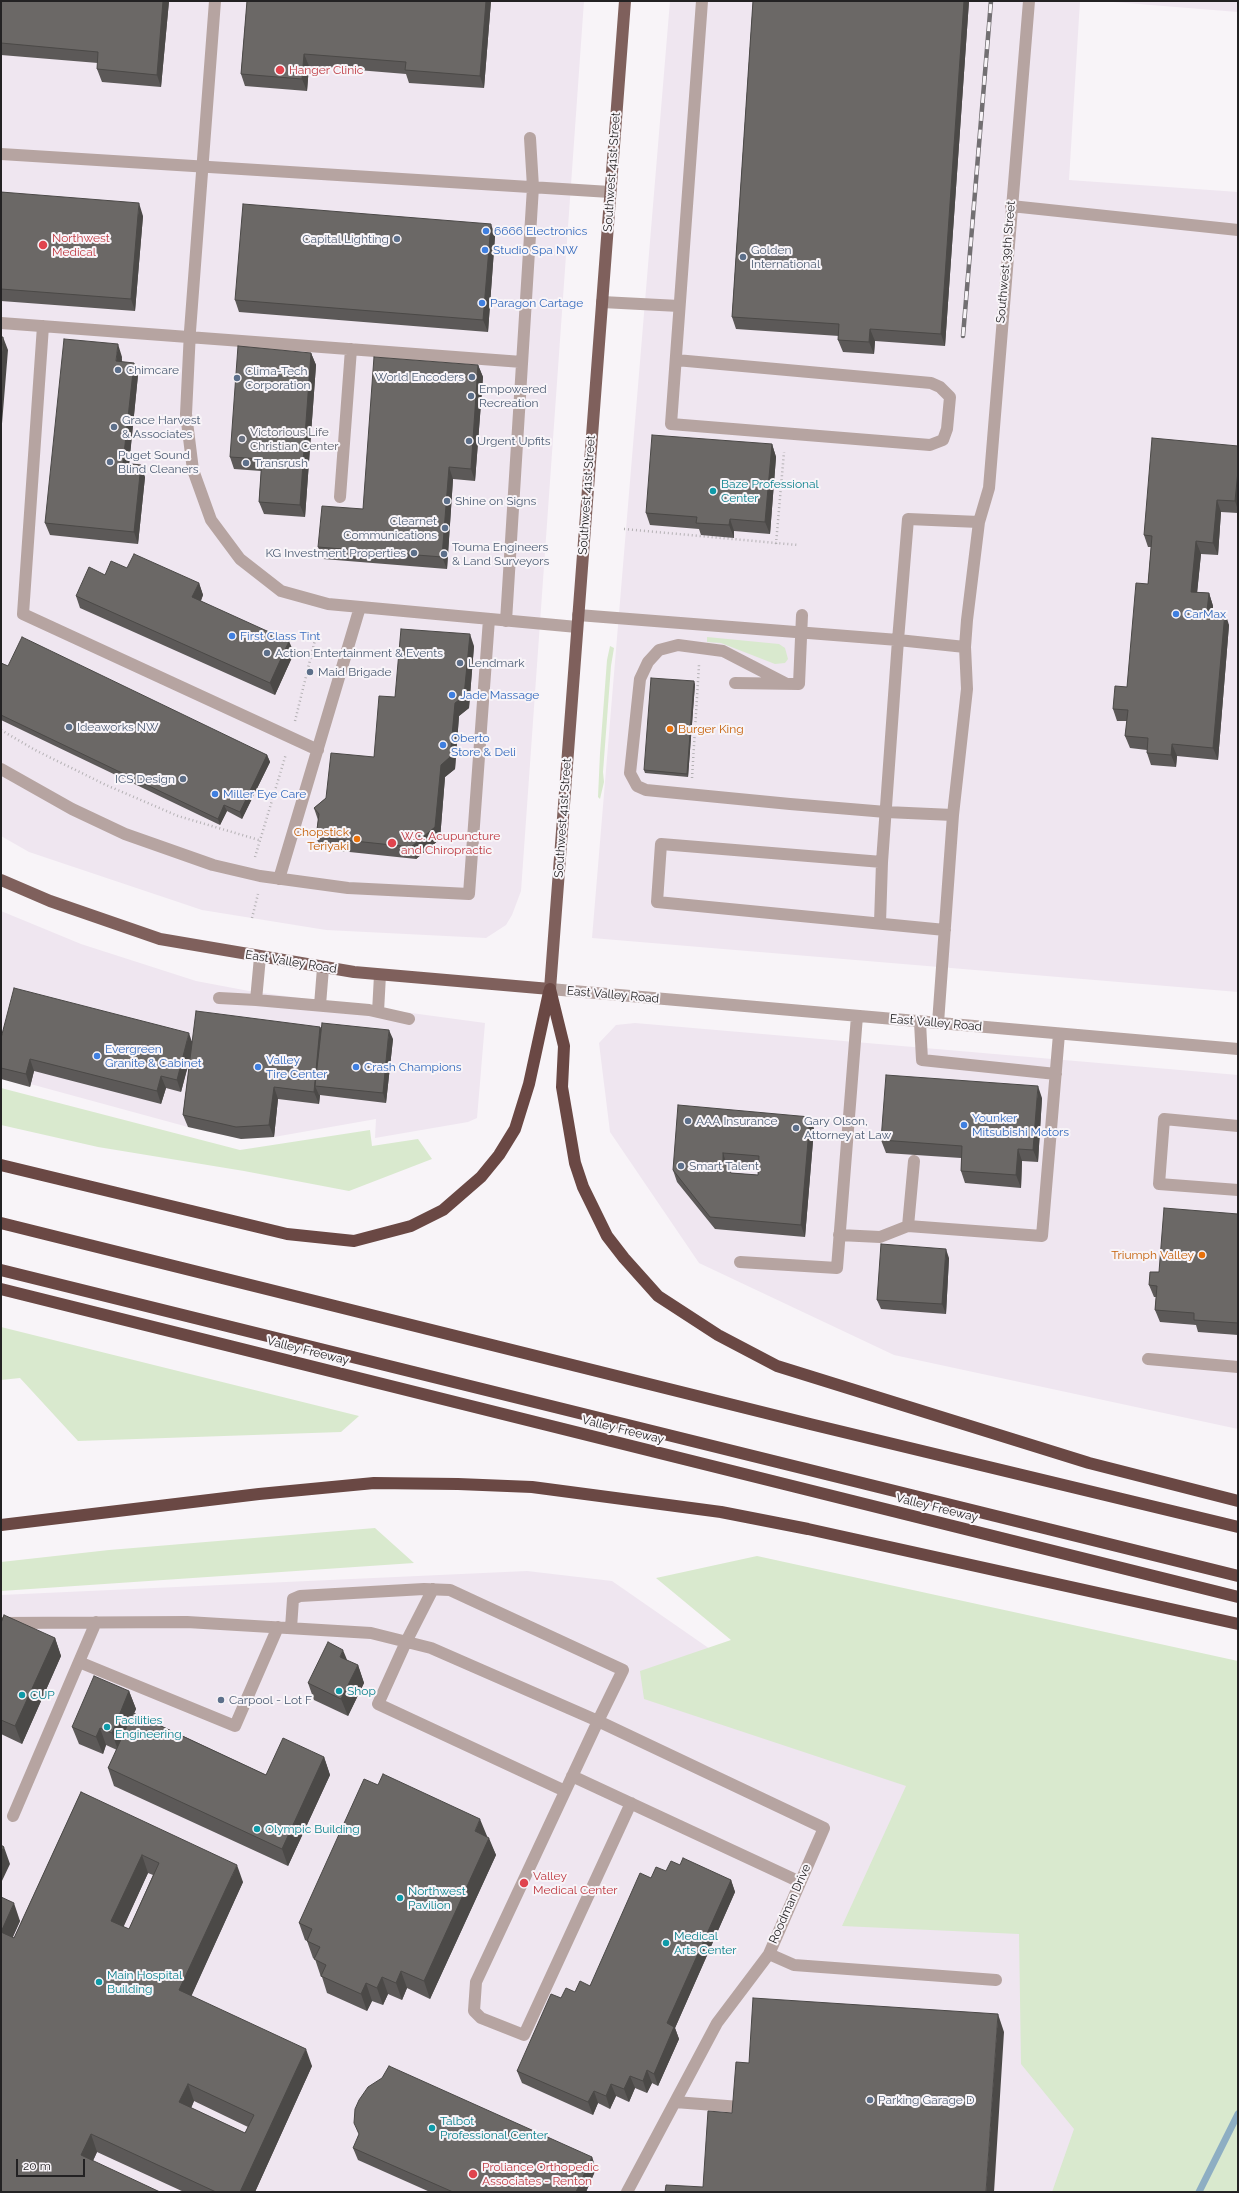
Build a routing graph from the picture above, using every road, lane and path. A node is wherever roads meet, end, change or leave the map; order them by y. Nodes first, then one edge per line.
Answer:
1 (215, 1) edge
2 (625, 1) edge
3 (702, 1) edge
4 (1029, 1) edge
5 (530, 138) dead end
6 (1, 154) edge
7 (204, 166) junction
8 (533, 187) junction
9 (610, 192) junction
10 (1011, 206) junction
11 (1238, 230) edge
12 (602, 302) junction
13 (679, 306) junction
14 (1, 323) edge
15 (43, 326) junction
16 (189, 338) junction
17 (350, 349) junction
18 (676, 360) junction
19 (522, 362) junction
20 (784, 452) dead end
21 (340, 497) dead end
22 (979, 522) junction
23 (624, 529) dead end
24 (776, 544) junction
25 (798, 545) dead end
26 (360, 607) junction
27 (802, 615) dead end
28 (489, 619) junction
29 (506, 621) junction
30 (578, 621) junction
31 (801, 633) junction
32 (315, 640) dead end
33 (898, 640) junction
34 (700, 647) junction
35 (965, 647) junction
36 (735, 682) dead end
37 (785, 684) junction
38 (1, 730) edge
39 (290, 738) junction
40 (318, 750) junction
41 (1, 769) edge
42 (692, 778) dead end
43 (886, 812) junction
44 (953, 815) junction
45 (259, 840) junction
46 (882, 862) junction
47 (260, 876) junction
48 (279, 879) junction
49 (1, 880) edge
50 (252, 918) dead end
51 (880, 923) junction
52 (945, 930) junction
53 (260, 958) junction
54 (323, 968) junction
55 (380, 975) junction
56 (550, 989) junction
57 (219, 998) dead end
58 (256, 1000) junction
59 (320, 1005) junction
60 (378, 1012) junction
61 (857, 1016) junction
62 (409, 1019) dead end
63 (920, 1022) junction
64 (938, 1023) junction
65 (1059, 1034) junction
66 (1238, 1050) edge
67 (1056, 1074) junction
68 (1238, 1126) edge
69 (914, 1161) edge
70 (1, 1165) edge
71 (1238, 1190) edge
72 (1, 1223) edge
73 (908, 1226) junction
74 (839, 1235) junction
75 (740, 1262) dead end
76 (1, 1270) edge
77 (1, 1289) edge
78 (1148, 1359) dead end
79 (1238, 1366) edge
80 (1238, 1501) edge
81 (1, 1525) edge
82 (1238, 1527) edge
83 (1238, 1576) edge
84 (434, 1589) junction
85 (1238, 1597) edge
86 (96, 1622) junction
87 (1, 1623) edge
88 (1238, 1624) edge
89 (278, 1627) junction
90 (291, 1628) junction
91 (406, 1642) junction
92 (79, 1662) junction
93 (598, 1722) junction
94 (572, 1776) junction
95 (565, 1791) junction
96 (632, 1802) junction
97 (13, 1816) dead end
98 (800, 1882) junction
99 (769, 1954) junction
100 (996, 1980) dead end
101 (675, 2102) junction
102 (740, 2107) edge
103 (627, 2192) edge

1 - 7 street
2 - 9 main road, Southwest 41st Street
3 - 13 street
4 - 10 street, Southwest 39th Street
5 - 8 street
6 - 7 street
7 - 8 street
7 - 16 street
8 - 9 street
8 - 19 street
9 - 12 main road, Southwest 41st Street
10 - 11 street
10 - 22 street, Southwest 39th Street
12 - 13 street
12 - 30 main road, Southwest 41st Street
13 - 18 street
14 - 15 street
15 - 16 street
15 - 39 street
16 - 17 street
16 - 26 street
17 - 19 street
17 - 21 street
18 - 18 street
19 - 29 street
20 - 24 path
22 - 33 street
22 - 35 street, Southwest 39th Street
23 - 24 path
24 - 25 path
26 - 28 street
26 - 40 street
27 - 31 street
28 - 29 street
28 - 48 street
29 - 30 street
30 - 31 street
30 - 56 main road, Southwest 41st Street
31 - 33 street
31 - 37 street
32 - 39 path
33 - 35 street
33 - 43 street
34 - 37 street
34 - 42 path
34 - 43 street
35 - 44 street, Southwest 39th Street
36 - 37 street
38 - 45 path
39 - 40 street
39 - 45 path
40 - 48 street
41 - 47 street
43 - 44 street
43 - 46 street
44 - 52 street, Southwest 39th Street
45 - 47 path
46 - 51 street
46 - 51 street
47 - 48 street
47 - 50 path
49 - 53 main road, East Valley Road
51 - 52 street
52 - 64 street, Southwest 39th Street
53 - 54 main road, East Valley Road
53 - 58 street
54 - 55 main road, East Valley Road
54 - 59 street
55 - 56 main road, East Valley Road
55 - 60 street
56 - 61 street, East Valley Road
56 - 70 highway
56 - 80 highway
57 - 58 street
58 - 59 street
59 - 60 street
60 - 62 street
61 - 63 street, East Valley Road
61 - 74 street
63 - 64 street, East Valley Road
63 - 67 street
64 - 65 street, East Valley Road
65 - 66 street, East Valley Road
65 - 67 street
67 - 73 street
68 - 71 street
69 - 73 street
72 - 82 highway
73 - 74 street
74 - 75 street
76 - 83 highway
77 - 85 highway, Valley Freeway
78 - 79 street
81 - 88 highway
84 - 90 street
84 - 91 street
84 - 93 street
86 - 87 street
86 - 89 street
86 - 92 street
89 - 90 street
89 - 92 street
90 - 91 street
91 - 93 street
91 - 95 street
92 - 97 street
93 - 94 street
93 - 98 street, Roodman Drive
94 - 95 street
94 - 96 street
95 - 96 street
96 - 98 street
98 - 99 street, Roodman Drive
99 - 100 street
99 - 101 street, Roodman Drive
101 - 102 street
101 - 103 street, Roodman Drive

